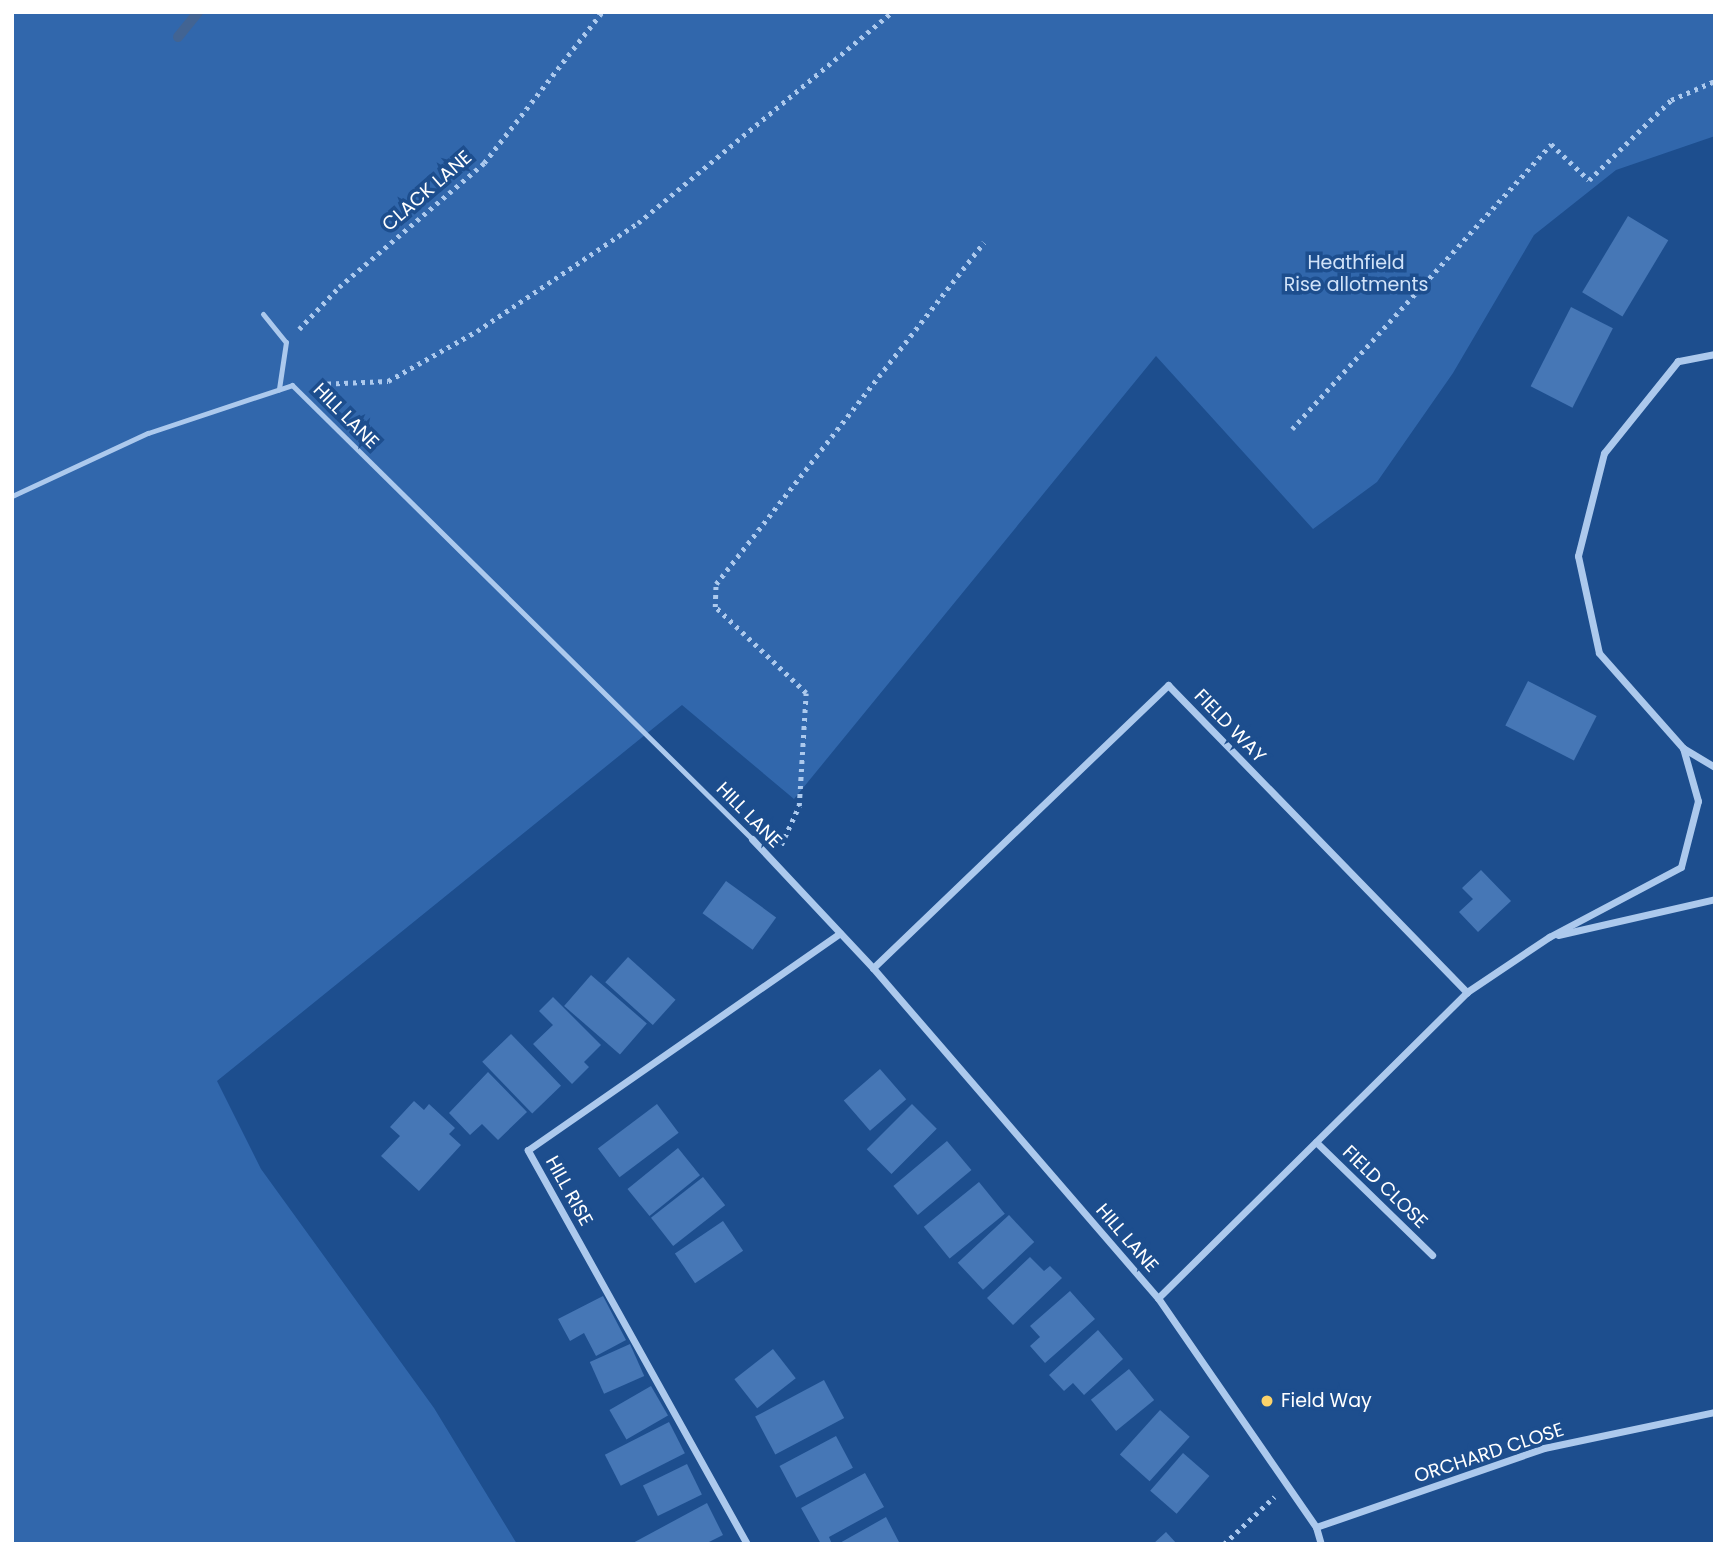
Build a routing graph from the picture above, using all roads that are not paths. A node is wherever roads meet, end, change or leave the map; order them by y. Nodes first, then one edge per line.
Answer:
1 (263, 314) dead end
2 (1715, 354) edge
3 (279, 389) junction
4 (12, 496) edge
5 (1683, 748) junction
6 (1715, 767) edge
7 (752, 839) joint
8 (1715, 899) edge
9 (840, 933) junction
10 (1549, 937) junction
11 (873, 968) junction
12 (1467, 992) junction
13 (1315, 1142) junction
14 (1432, 1255) dead end
15 (1158, 1298) junction
16 (1715, 1412) edge
17 (1316, 1527) junction
18 (747, 1544) edge
19 (1321, 1544) edge

1 - 3 lane
2 - 5 street
3 - 4 lane, HILL LANE
3 - 7 lane, HILL LANE
5 - 6 street
5 - 10 street
7 - 9 street, HILL LANE
8 - 10 street
9 - 11 street, HILL LANE
9 - 18 street, HILL RISE
10 - 12 street
11 - 12 street, FIELD WAY
11 - 15 street, HILL LANE
12 - 13 street
13 - 14 street, FIELD CLOSE
13 - 15 street
15 - 17 street, HILL LANE
16 - 17 street, ORCHARD CLOSE
17 - 19 street, HILL LANE

